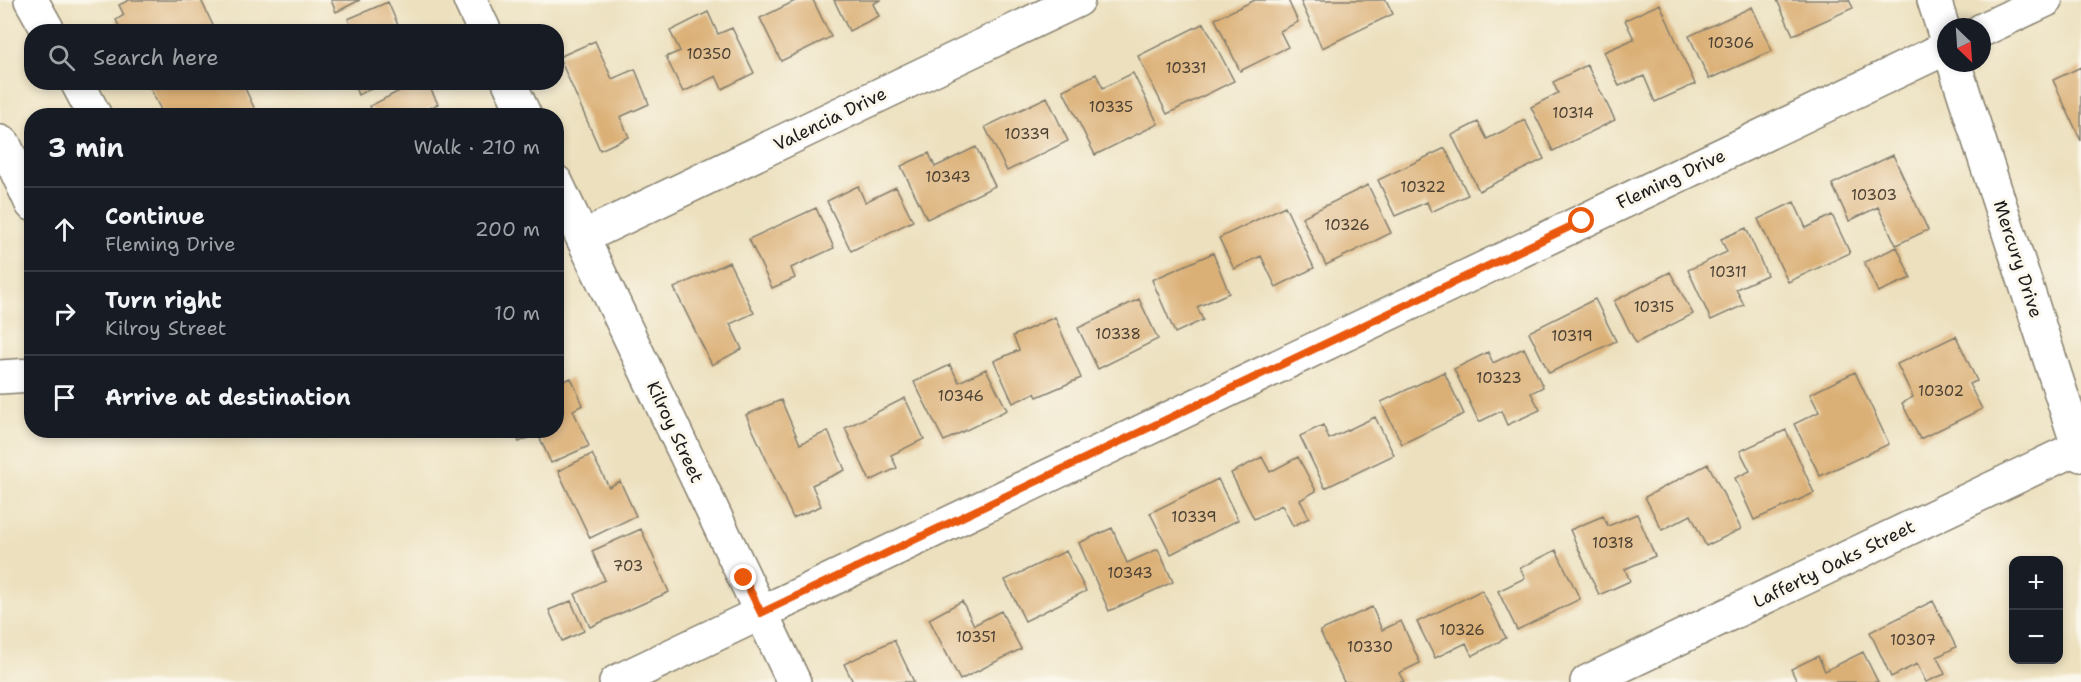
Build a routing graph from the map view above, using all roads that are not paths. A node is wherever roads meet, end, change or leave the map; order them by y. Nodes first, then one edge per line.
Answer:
1 (31, 0) edge
2 (470, 0) edge
3 (1078, 0) edge
4 (1934, 0) edge
5 (2046, 0) edge
6 (1940, 18) edge
7 (44, 24) edge
8 (481, 24) edge
9 (1991, 26) edge
10 (1937, 52) edge
11 (1957, 72) edge
12 (81, 90) edge
13 (513, 90) edge
14 (91, 108) edge
15 (521, 108) edge
16 (0, 142) edge
17 (24, 187) edge
18 (564, 198) edge
19 (583, 237) junction
20 (24, 376) edge
21 (0, 377) edge
22 (2080, 449) edge
23 (761, 613) junction
24 (616, 682) edge
25 (794, 682) edge
26 (1587, 682) edge

1 - 7 street
2 - 8 street
3 - 19 street, Valencia Drive
4 - 6 street
5 - 9 street
10 - 23 street, Fleming Drive
11 - 22 street, Mercury Drive
12 - 14 street
13 - 15 street
16 - 17 street
18 - 19 street, Kilroy Street
19 - 23 street, Kilroy Street
20 - 21 street
22 - 26 street, Lafferty Oaks Street
23 - 24 street, Fleming Drive
23 - 25 street, Kilroy Street

